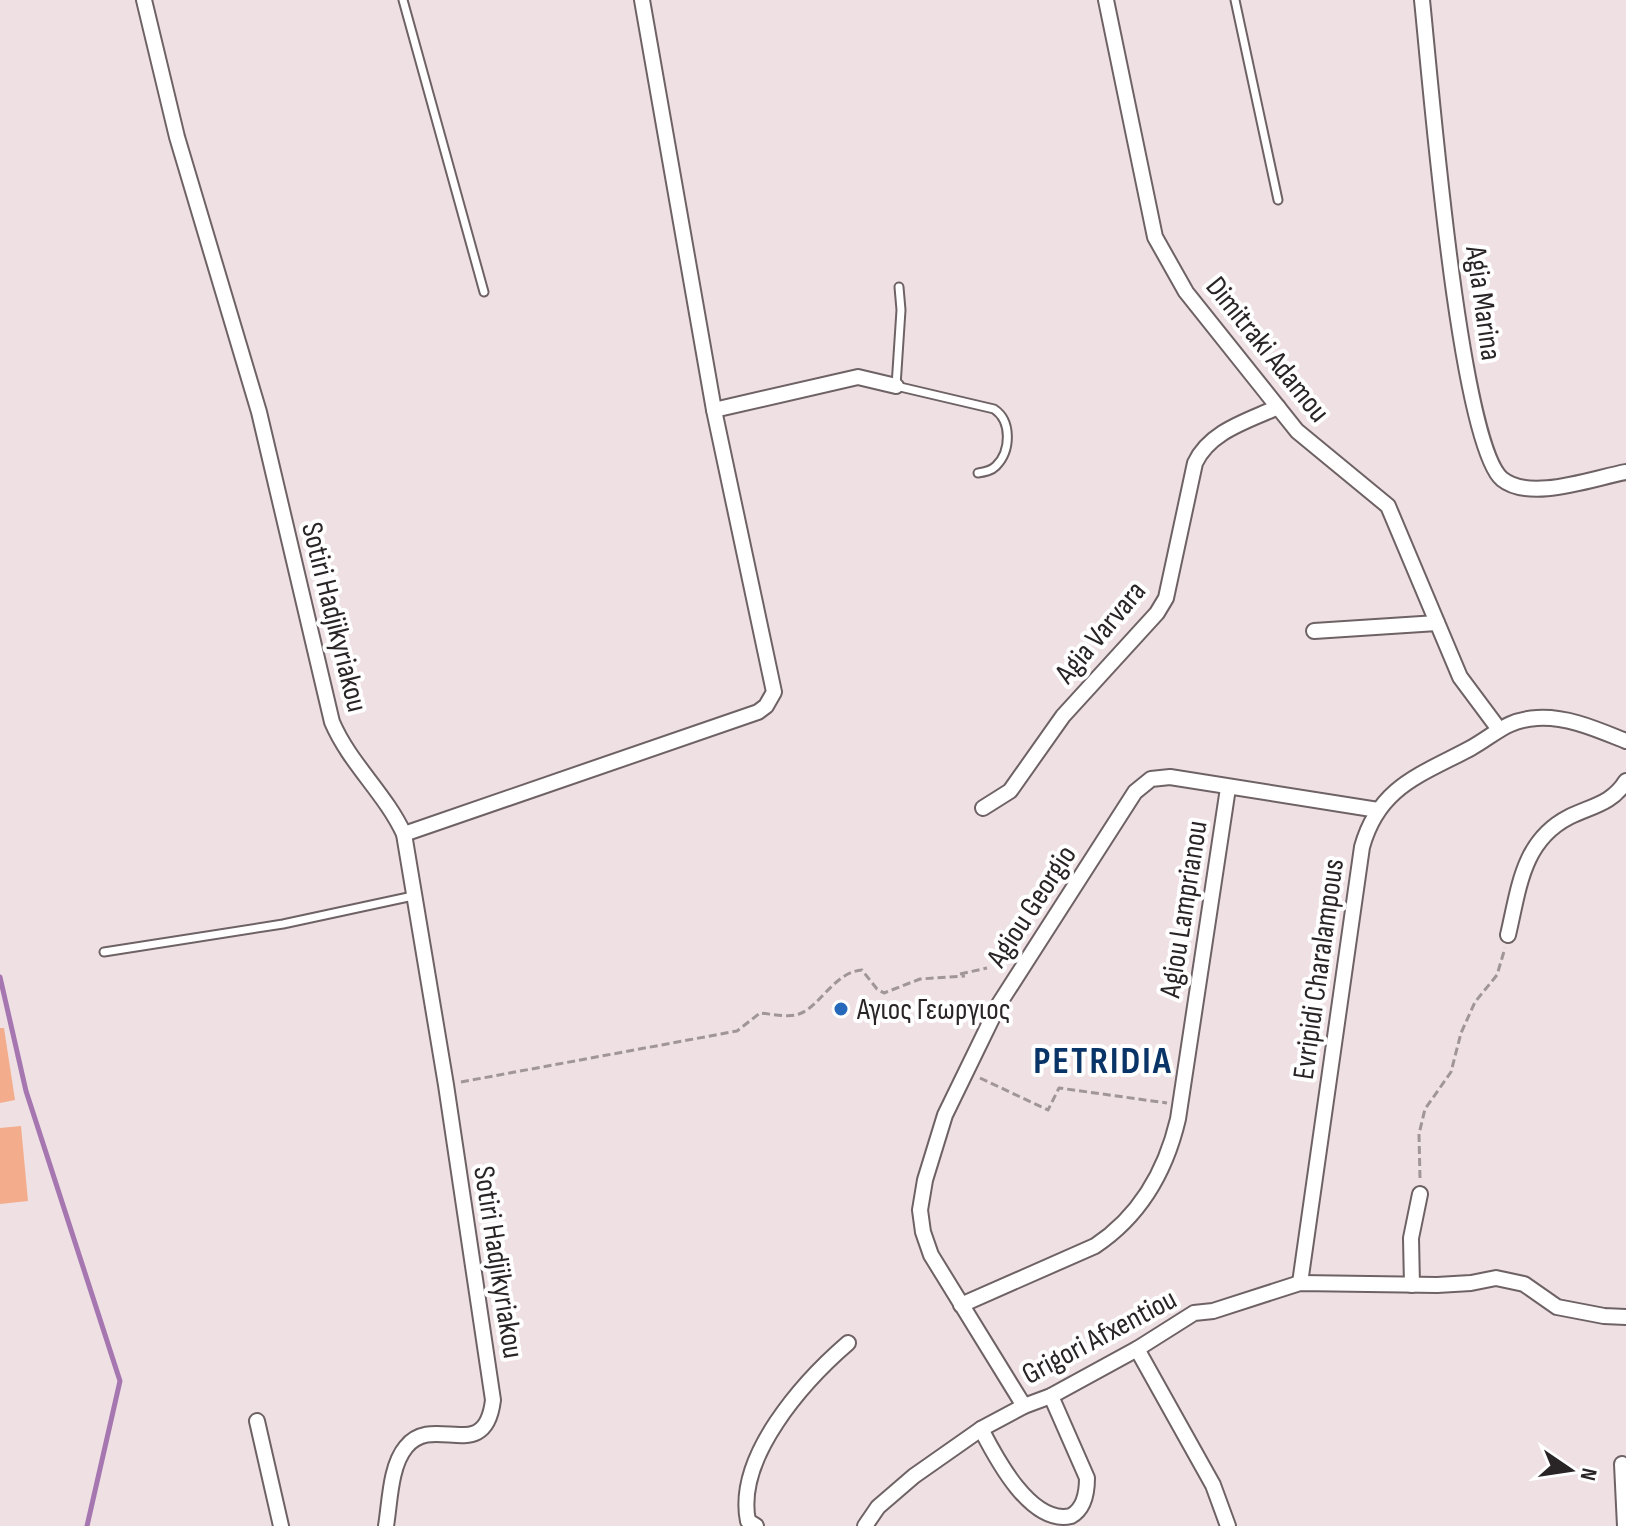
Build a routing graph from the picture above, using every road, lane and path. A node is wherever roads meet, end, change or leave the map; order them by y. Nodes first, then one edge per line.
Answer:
1 (144, 0) edge
2 (403, 0) edge
3 (642, 0) edge
4 (1106, 0) edge
5 (1112, 0) edge
6 (1235, 0) edge
7 (1422, 0) edge
8 (1112, 27) junction
9 (1278, 200) dead end
10 (899, 287) dead end
11 (484, 292) dead end
12 (896, 386) junction
13 (1278, 407) junction
14 (714, 410) junction
15 (1626, 472) edge
16 (978, 473) dead end
17 (1437, 623) junction
18 (1314, 631) dead end
19 (1498, 728) junction
20 (1626, 741) edge
21 (1626, 781) edge
22 (1228, 788) junction
23 (983, 808) dead end
24 (1378, 810) junction
25 (404, 834) junction
26 (413, 896) junction
27 (1508, 935) joint
28 (104, 952) dead end
29 (987, 968) dead end
30 (957, 976) junction
31 (965, 976) dead end
32 (966, 1072) junction
33 (446, 1085) junction
34 (1180, 1105) junction
35 (1420, 1194) joint
36 (1300, 1283) junction
37 (1412, 1285) junction
38 (961, 1305) junction
39 (1626, 1317) edge
40 (848, 1343) dead end
41 (1137, 1349) junction
42 (1051, 1396) junction
43 (1024, 1406) junction
44 (257, 1421) dead end
45 (981, 1429) junction
46 (1622, 1464) dead end
47 (281, 1526) edge
48 (386, 1526) edge
49 (756, 1526) edge
50 (865, 1526) edge
51 (1228, 1526) edge
52 (1625, 1526) edge

1 - 25 street, Sotiri Hadjikyriakou
2 - 11 lane
3 - 14 street
4 - 8 street, Dimitraki Adamou
5 - 8 street
6 - 9 lane
7 - 15 street, Agia Marina
8 - 13 street, Dimitraki Adamou
10 - 12 lane
12 - 14 street
12 - 16 lane
13 - 17 street, Dimitraki Adamou
13 - 23 street, Agia Varvara
14 - 25 street
17 - 18 street
17 - 19 street, Dimitraki Adamou
19 - 20 street
19 - 24 street, Evripidi Charalampous
21 - 27 street
22 - 24 street, Agiou Georgio
22 - 32 street, Agiou Georgio
22 - 34 street, Agiou Lamprianou
24 - 36 street, Evripidi Charalampous
25 - 26 street, Sotiri Hadjikyriakou
26 - 28 lane
26 - 33 street, Sotiri Hadjikyriakou
27 - 35 path
29 - 30 path
30 - 31 path
30 - 33 path
32 - 34 path
32 - 38 street, Agiou Georgio
33 - 48 street, Sotiri Hadjikyriakou
34 - 38 street, Agiou Lamprianou
35 - 37 street
36 - 37 street, Grigori Afxentiou
36 - 41 street, Grigori Afxentiou
37 - 39 street, Grigori Afxentiou
38 - 43 street, Agiou Georgio
40 - 49 street
41 - 42 street, Grigori Afxentiou
41 - 51 street
42 - 43 street, Grigori Afxentiou
42 - 45 street
43 - 45 street, Grigori Afxentiou
44 - 47 street
45 - 50 street, Grigori Afxentiou
46 - 52 street

